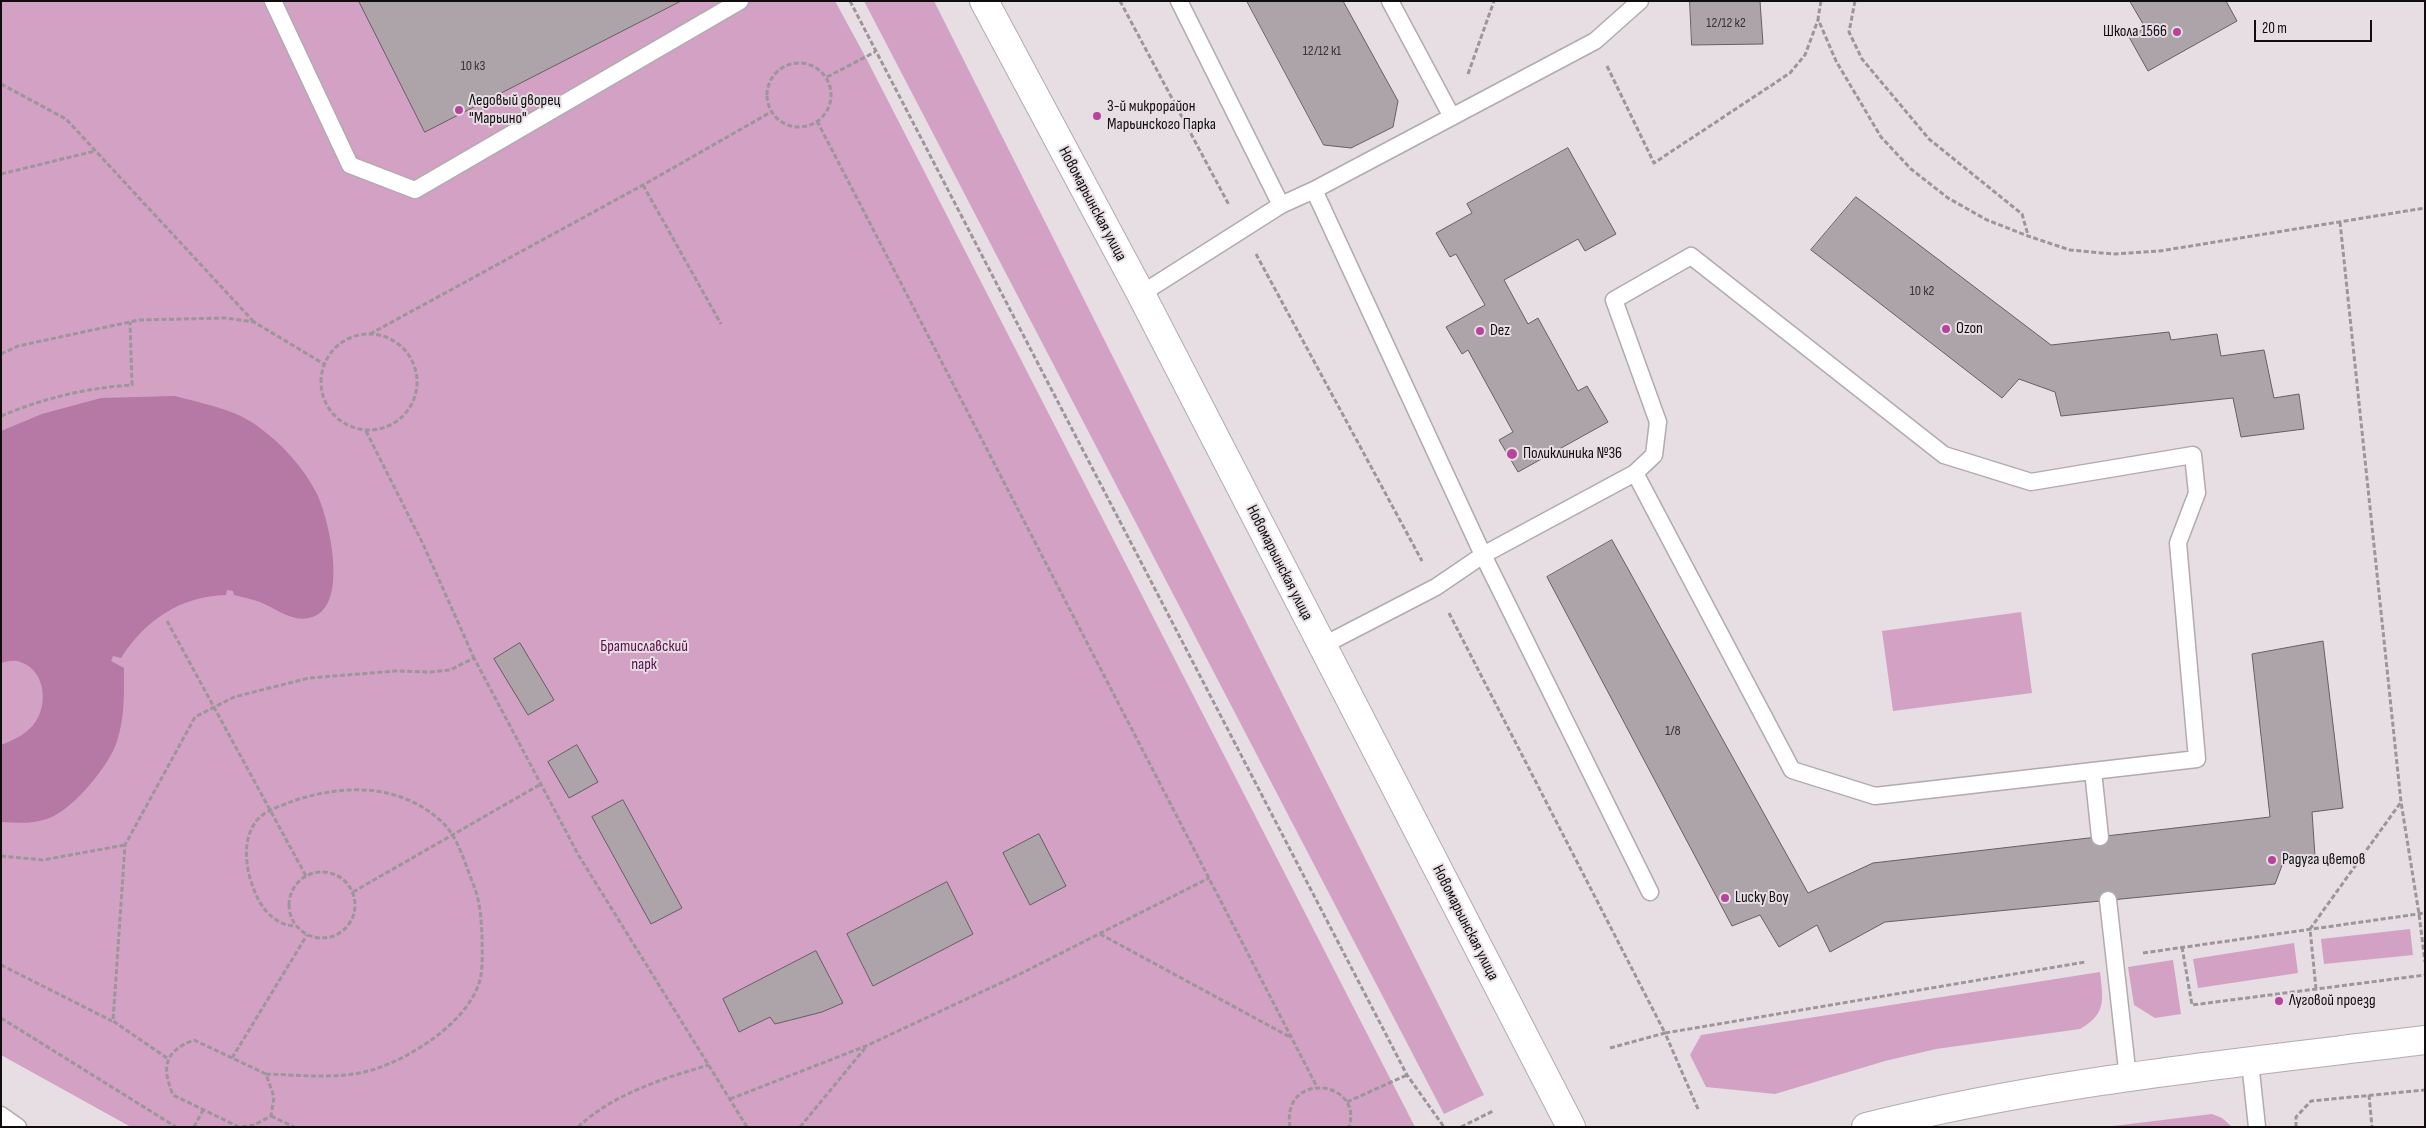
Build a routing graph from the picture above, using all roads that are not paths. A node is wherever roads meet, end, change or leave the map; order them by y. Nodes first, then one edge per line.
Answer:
1 (272, 1) edge
2 (740, 1) edge
3 (984, 1) edge
4 (1179, 1) edge
5 (1390, 1) edge
6 (1640, 1) edge
7 (1452, 117) junction
8 (1314, 190) junction
9 (1282, 205) junction
10 (1140, 294) junction
11 (1635, 473) junction
12 (1483, 555) junction
13 (1322, 646) junction
14 (2092, 771) junction
15 (2100, 837) dead end
16 (1650, 892) dead end
17 (2108, 900) dead end
18 (2425, 1040) edge
19 (2250, 1062) junction
20 (2128, 1078) junction
21 (1, 1114) edge
22 (18, 1127) edge
23 (1571, 1127) edge
24 (1866, 1127) edge
25 (2256, 1127) edge

1 - 2 lane
3 - 10 street, Новомарьинская улица
4 - 9 lane
5 - 7 lane
6 - 7 lane
7 - 8 lane
8 - 9 lane
8 - 12 lane
9 - 10 lane
10 - 13 street, Новомарьинская улица
11 - 12 lane
11 - 14 lane
11 - 14 lane
12 - 13 lane
12 - 16 lane
13 - 23 street, Новомарьинская улица
14 - 15 lane
17 - 20 lane
18 - 19 street
19 - 20 street
19 - 25 lane
20 - 24 street
21 - 22 lane

